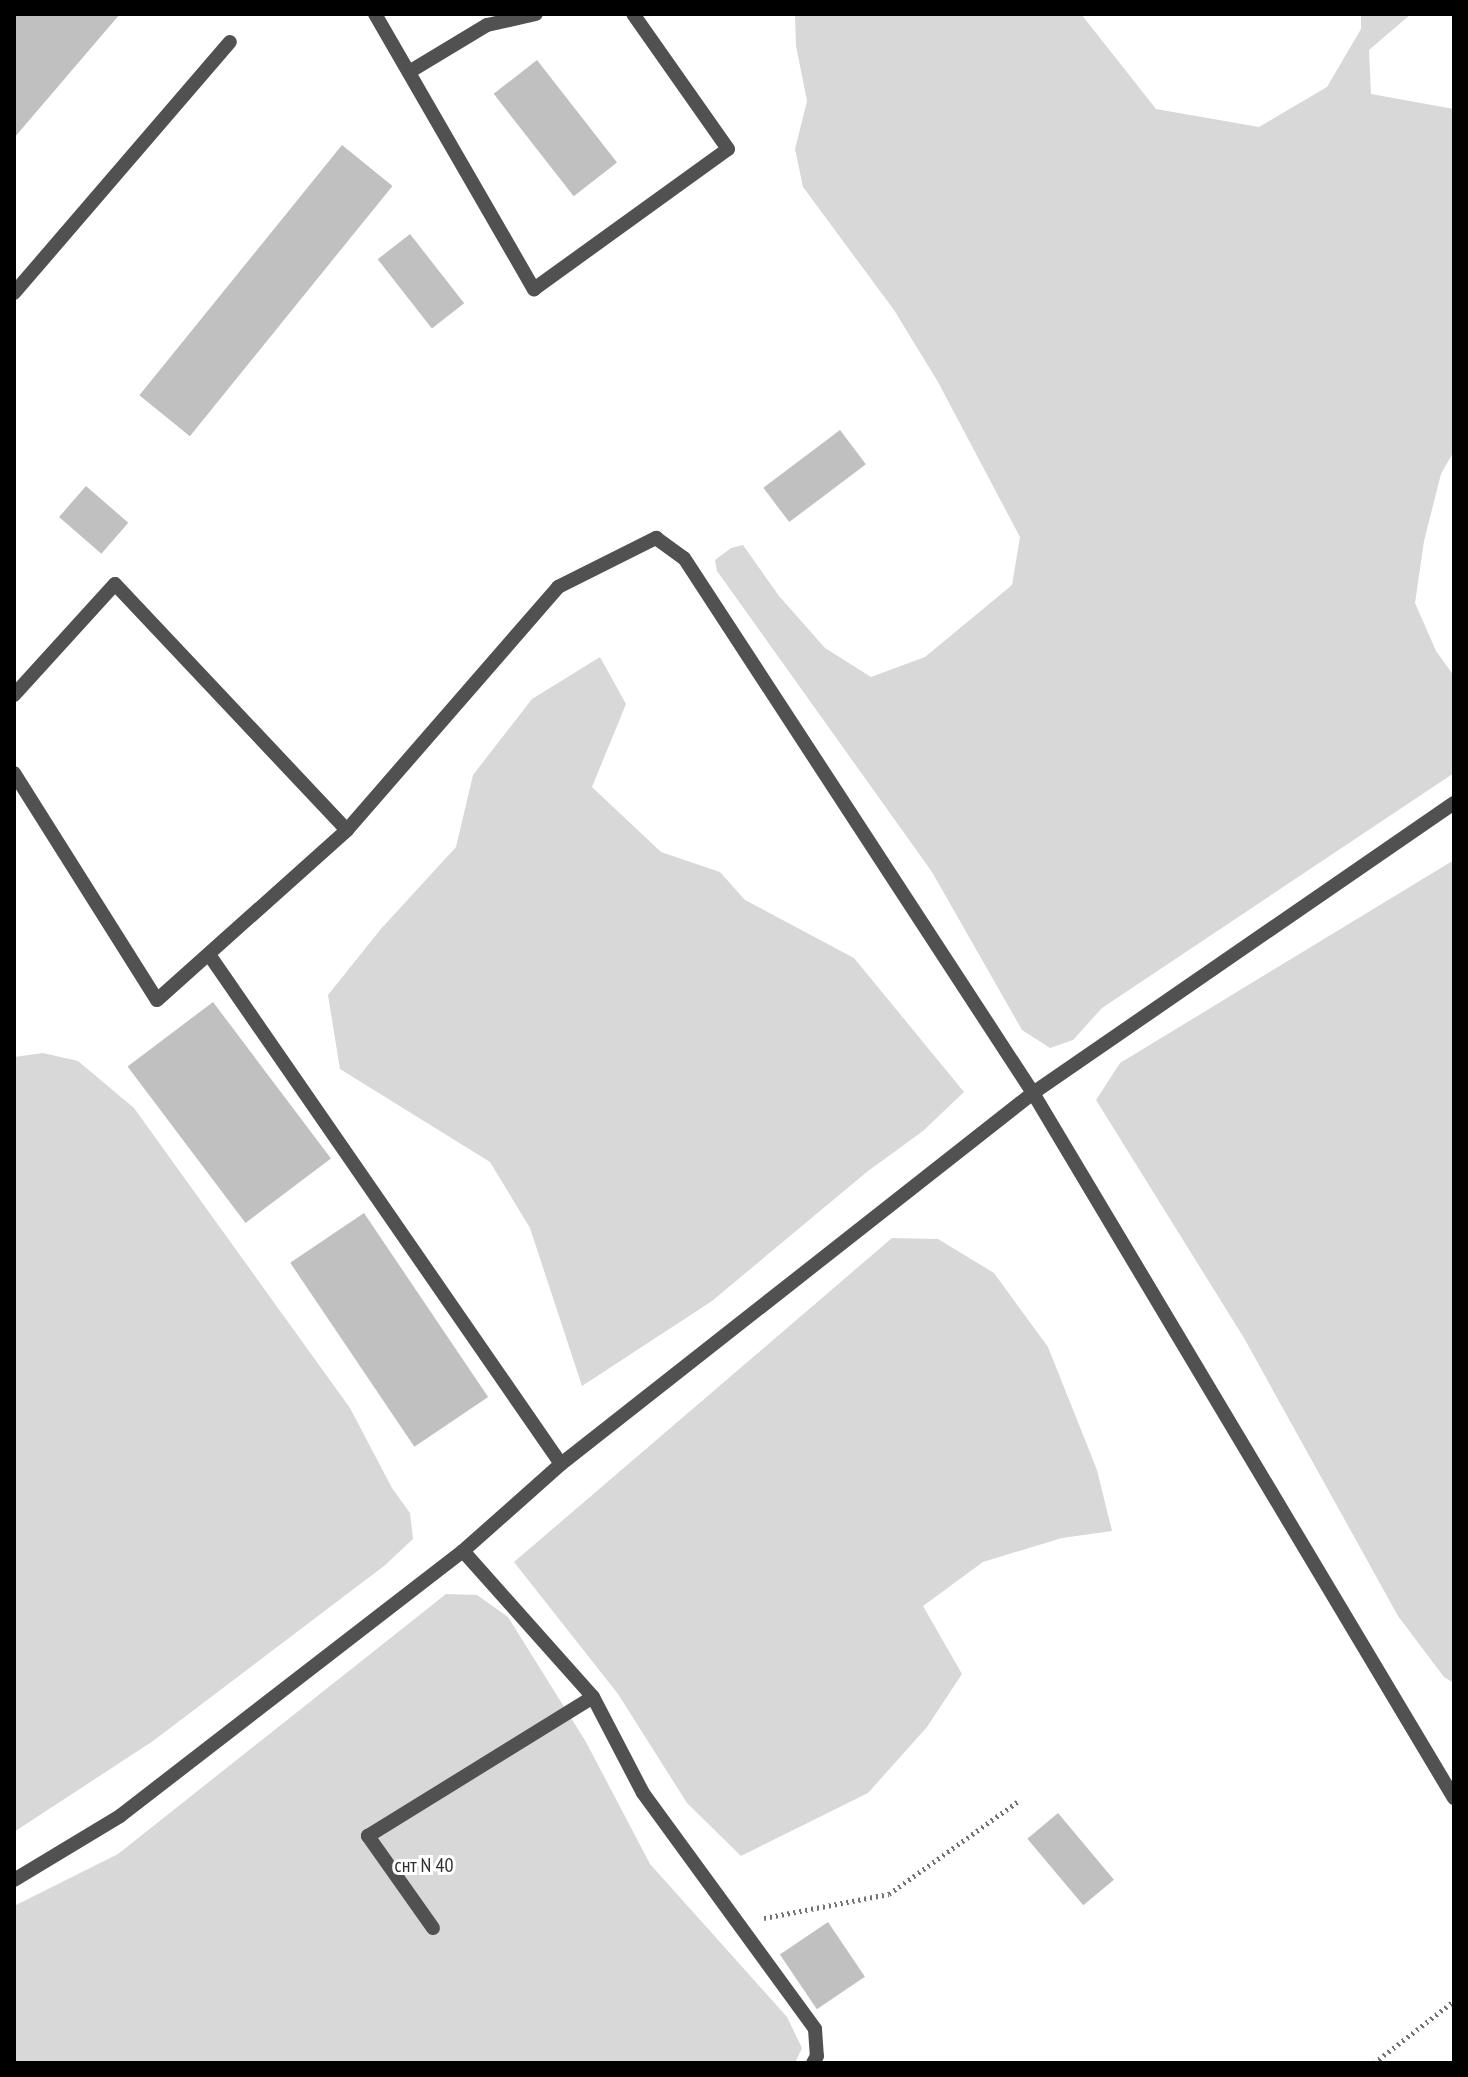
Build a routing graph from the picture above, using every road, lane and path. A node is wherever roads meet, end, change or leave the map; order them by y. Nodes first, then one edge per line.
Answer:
1 (375, 14) edge
2 (536, 14) edge
3 (633, 14) edge
4 (230, 42) dead end
5 (409, 72) junction
6 (14, 293) edge
7 (14, 695) edge
8 (14, 773) edge
9 (1454, 803) edge
10 (347, 830) junction
11 (210, 956) junction
12 (1033, 1093) junction
13 (561, 1464) junction
14 (463, 1551) junction
15 (593, 1697) junction
16 (1454, 1798) edge
17 (1020, 1800) dead end
18 (14, 1880) edge
19 (740, 1923) junction
20 (433, 1928) dead end
21 (1454, 2001) edge
22 (813, 2063) edge
23 (1374, 2063) edge

1 - 5 lane
2 - 5 lane
3 - 5 lane
4 - 6 lane
7 - 10 lane
8 - 11 lane
9 - 12 lane
10 - 11 lane
10 - 12 lane
11 - 13 lane
12 - 13 lane
12 - 16 lane
13 - 14 lane
14 - 15 lane
14 - 18 lane
15 - 19 lane
15 - 20 lane
17 - 19 path
19 - 22 lane
21 - 23 path

